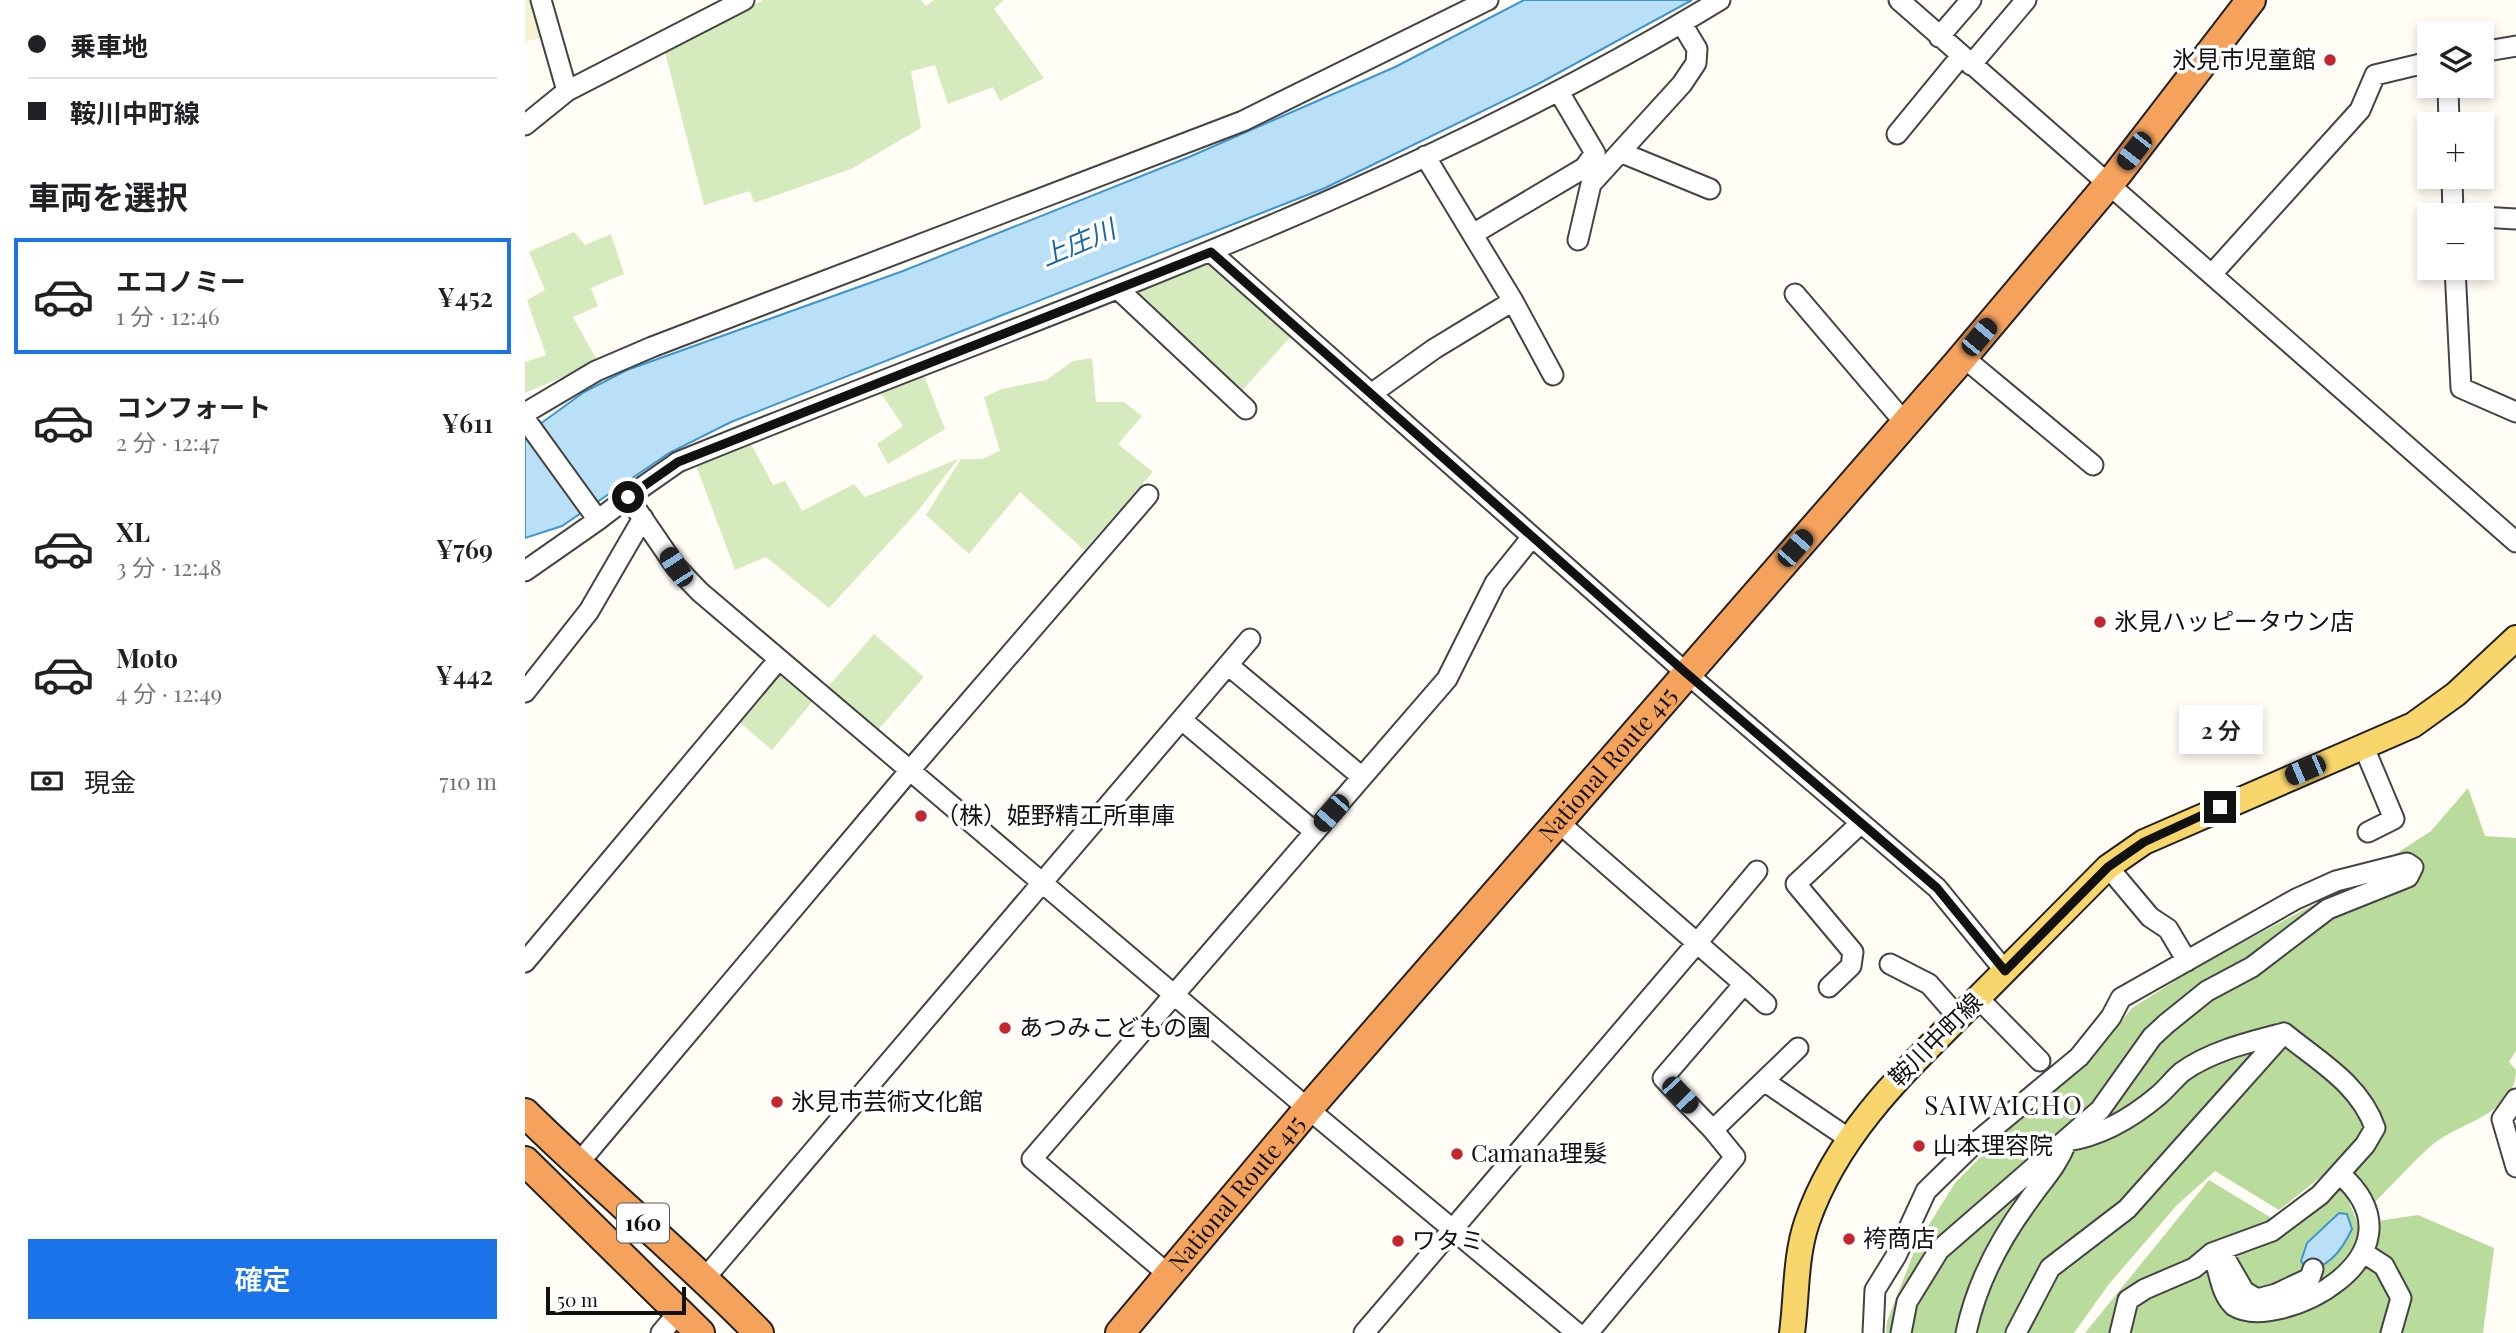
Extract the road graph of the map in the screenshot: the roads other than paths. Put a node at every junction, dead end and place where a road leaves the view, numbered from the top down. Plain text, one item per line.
1 (541, 0) edge
2 (744, 0) edge
3 (1488, 0) edge
4 (1720, 0) edge
5 (1899, 0) edge
6 (1971, 0) edge
7 (2026, 0) edge
8 (2251, 0) edge
9 (1682, 24) junction
10 (1940, 37) junction
11 (2516, 46) edge
12 (2494, 50) edge
13 (1966, 61) junction
14 (2417, 65) edge
15 (567, 91) junction
16 (1559, 92) junction
17 (525, 125) edge
18 (1897, 135) dead end
19 (1620, 152) junction
20 (1425, 156) junction
21 (2109, 181) junction
22 (1710, 189) dead end
23 (2494, 217) edge
24 (2516, 219) edge
25 (1473, 234) junction
26 (1577, 240) dead end
27 (1211, 252) junction
28 (2212, 274) junction
29 (2456, 280) edge
30 (1118, 289) junction
31 (1795, 294) dead end
32 (1513, 301) junction
33 (1963, 357) junction
34 (1553, 375) dead end
35 (1371, 394) junction
36 (1246, 408) dead end
37 (2516, 412) edge
38 (525, 413) edge
39 (525, 419) edge
40 (1905, 423) junction
41 (2093, 465) dead end
42 (1148, 495) dead end
43 (628, 497) junction
44 (596, 517) junction
45 (643, 518) junction
46 (1532, 537) junction
47 (2516, 542) edge
48 (525, 571) edge
49 (1250, 639) dead end
50 (2512, 649) edge
51 (779, 659) junction
52 (1228, 665) junction
53 (1685, 672) junction
54 (525, 692) edge
55 (1182, 720) junction
56 (2363, 745) junction
57 (911, 769) junction
58 (1362, 777) junction
59 (1557, 821) junction
60 (1861, 823) junction
61 (1315, 832) junction
62 (2368, 832) dead end
63 (2108, 867) junction
64 (1757, 871) dead end
65 (1044, 883) junction
66 (1697, 943) junction
67 (2187, 961) junction
68 (525, 962) edge
69 (1890, 964) dead end
70 (2005, 971) junction
71 (1744, 984) junction
72 (1829, 987) dead end
73 (1175, 995) junction
74 (1978, 998) junction
75 (1766, 1004) dead end
76 (1958, 1017) junction
77 (2284, 1033) junction
78 (1798, 1048) dead end
79 (2040, 1061) dead end
80 (1764, 1081) junction
81 (2516, 1099) edge
82 (1308, 1108) junction
83 (525, 1114) edge
84 (1713, 1130) junction
85 (1848, 1138) junction
86 (2067, 1141) junction
87 (525, 1161) edge
88 (577, 1164) junction
89 (2516, 1167) edge
90 (2340, 1174) junction
91 (1454, 1229) junction
92 (2215, 1251) junction
93 (2364, 1253) junction
94 (2313, 1269) dead end
95 (1169, 1275) junction
96 (705, 1278) junction
97 (670, 1322) edge
98 (700, 1333) edge
99 (759, 1333) edge
100 (1121, 1333) edge
101 (1364, 1333) edge
102 (1577, 1333) edge
103 (1588, 1333) edge
104 (1792, 1333) edge
105 (1873, 1333) edge
106 (1901, 1333) edge
107 (1966, 1333) edge
108 (2016, 1333) edge
109 (2120, 1333) edge
110 (2391, 1333) edge

1 - 15 street
2 - 15 street
3 - 38 street
4 - 9 street
5 - 10 street
6 - 10 street
7 - 13 street
8 - 21 highway, National Route 415
9 - 16 street
9 - 19 street
10 - 13 street
11 - 12 street
13 - 18 street
13 - 21 street
14 - 28 street
15 - 17 street
16 - 20 street
16 - 25 street
19 - 22 street
19 - 26 street
20 - 25 street
20 - 27 street
21 - 28 street
21 - 33 highway, National Route 415
23 - 24 street
25 - 32 street
27 - 30 street
27 - 35 street
28 - 47 street
29 - 37 street
30 - 36 street
30 - 43 street
31 - 40 street
32 - 34 street
32 - 35 street
33 - 40 highway, National Route 415
33 - 41 street
35 - 46 street
39 - 44 street
40 - 53 highway, National Route 415
42 - 57 street
43 - 44 street
43 - 45 street
44 - 48 street
45 - 51 street
45 - 54 street
46 - 53 street
46 - 58 street
49 - 52 street
50 - 56 main road, 鞍川中町線
51 - 57 street
51 - 68 street
52 - 55 street
52 - 58 street
53 - 59 highway, National Route 415
53 - 60 street
55 - 61 street
55 - 65 street
56 - 62 street
56 - 63 main road, 鞍川中町線
57 - 65 street
57 - 88 street
58 - 61 street
59 - 66 street
59 - 82 highway, National Route 415
60 - 70 street
60 - 72 street
61 - 73 street
63 - 67 street
63 - 70 main road, 鞍川中町線
64 - 66 street
65 - 73 street
65 - 96 street
66 - 71 street
66 - 91 street
67 - 86 street
67 - 105 street
69 - 76 street
70 - 74 main road, 鞍川中町線
71 - 75 street
71 - 84 street
73 - 82 street
73 - 95 street
74 - 76 main road, 鞍川中町線
74 - 79 street
76 - 85 main road, 鞍川中町線
77 - 86 street
77 - 90 street
77 - 108 street
78 - 80 street
80 - 84 street
80 - 85 street
81 - 89 street
82 - 91 street
82 - 95 highway, National Route 415
83 - 88 highway, 160
84 - 103 street
85 - 104 main road, 鞍川中町線
86 - 106 street
86 - 107 street
87 - 97 highway, 160
88 - 96 highway, 160
90 - 92 street
90 - 93 street
91 - 101 street
91 - 102 street
92 - 93 street
92 - 94 street
92 - 109 street
93 - 110 street
95 - 100 highway, National Route 415
96 - 99 highway, 160
97 - 98 highway, 160

